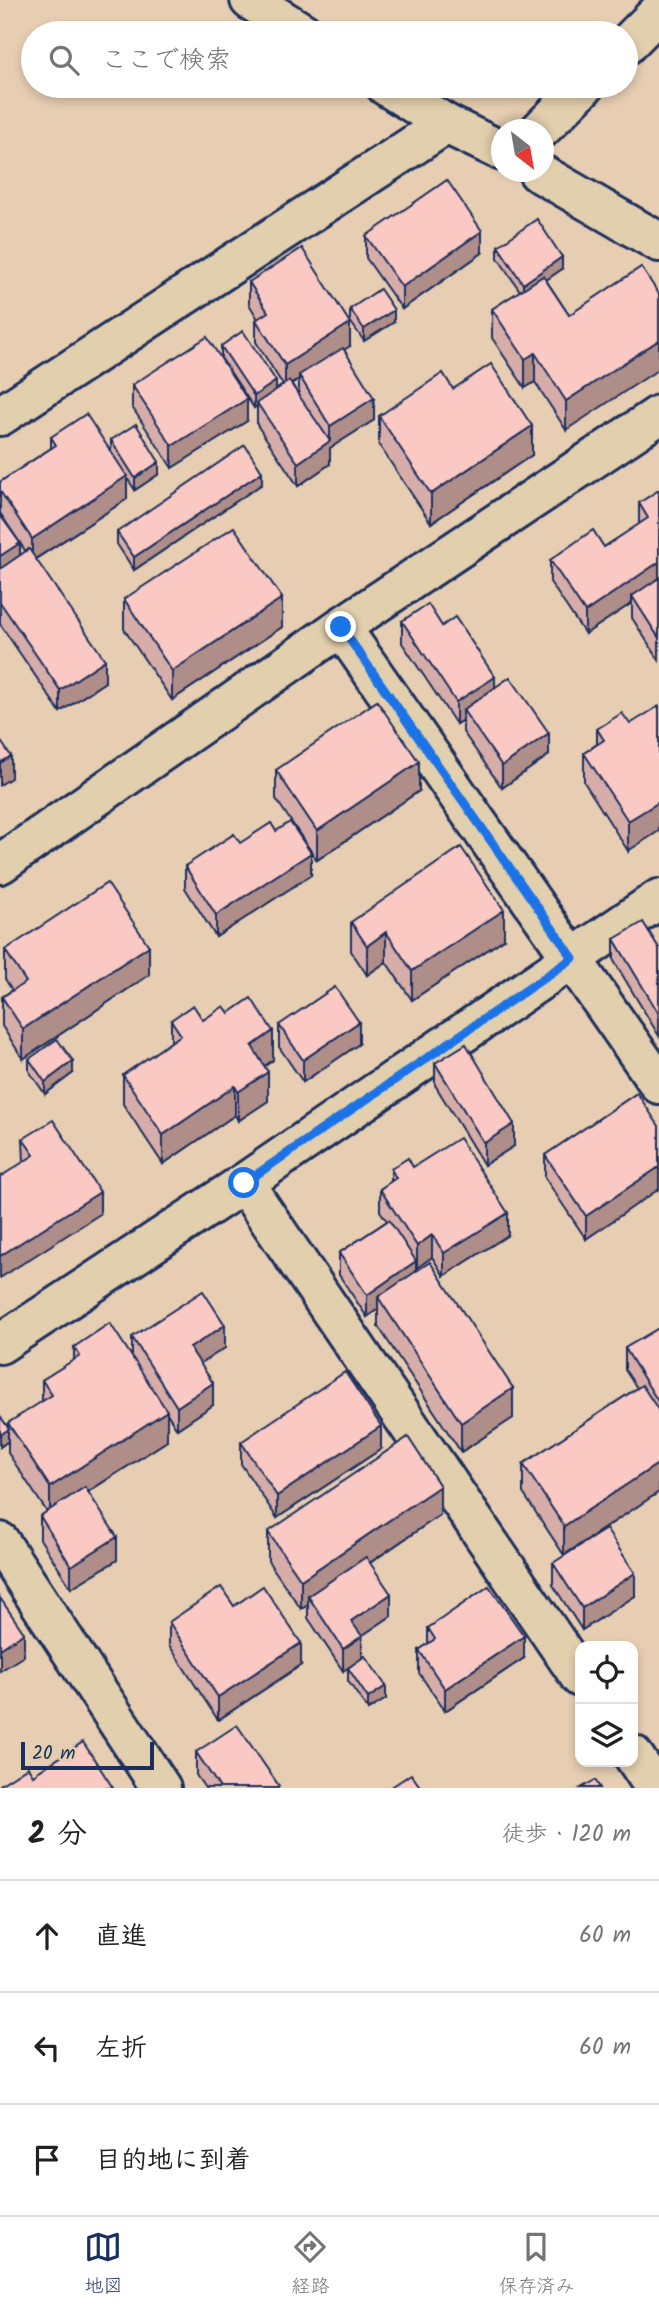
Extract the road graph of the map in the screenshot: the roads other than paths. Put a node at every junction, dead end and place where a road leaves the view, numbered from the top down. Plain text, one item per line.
1 (250, 0) edge
2 (659, 12) edge
3 (284, 21) edge
4 (638, 33) edge
5 (405, 98) edge
6 (572, 98) edge
7 (551, 119) edge
8 (446, 124) junction
9 (491, 146) edge
10 (554, 181) edge
11 (659, 242) edge
12 (659, 415) edge
13 (0, 416) edge
14 (341, 627) junction
15 (0, 864) edge
16 (659, 899) edge
17 (573, 958) junction
18 (659, 1084) edge
19 (244, 1183) junction
20 (0, 1344) edge
21 (0, 1542) edge
22 (575, 1670) edge
23 (638, 1762) edge
24 (161, 1788) edge
25 (655, 1788) edge

1 - 3 street
2 - 4 street
5 - 8 street
6 - 7 street
8 - 9 street
8 - 13 street
10 - 11 street
12 - 14 street
14 - 15 street
14 - 17 street
16 - 17 street
17 - 18 street
17 - 19 street
19 - 20 street
19 - 22 street
21 - 24 street
23 - 25 street

